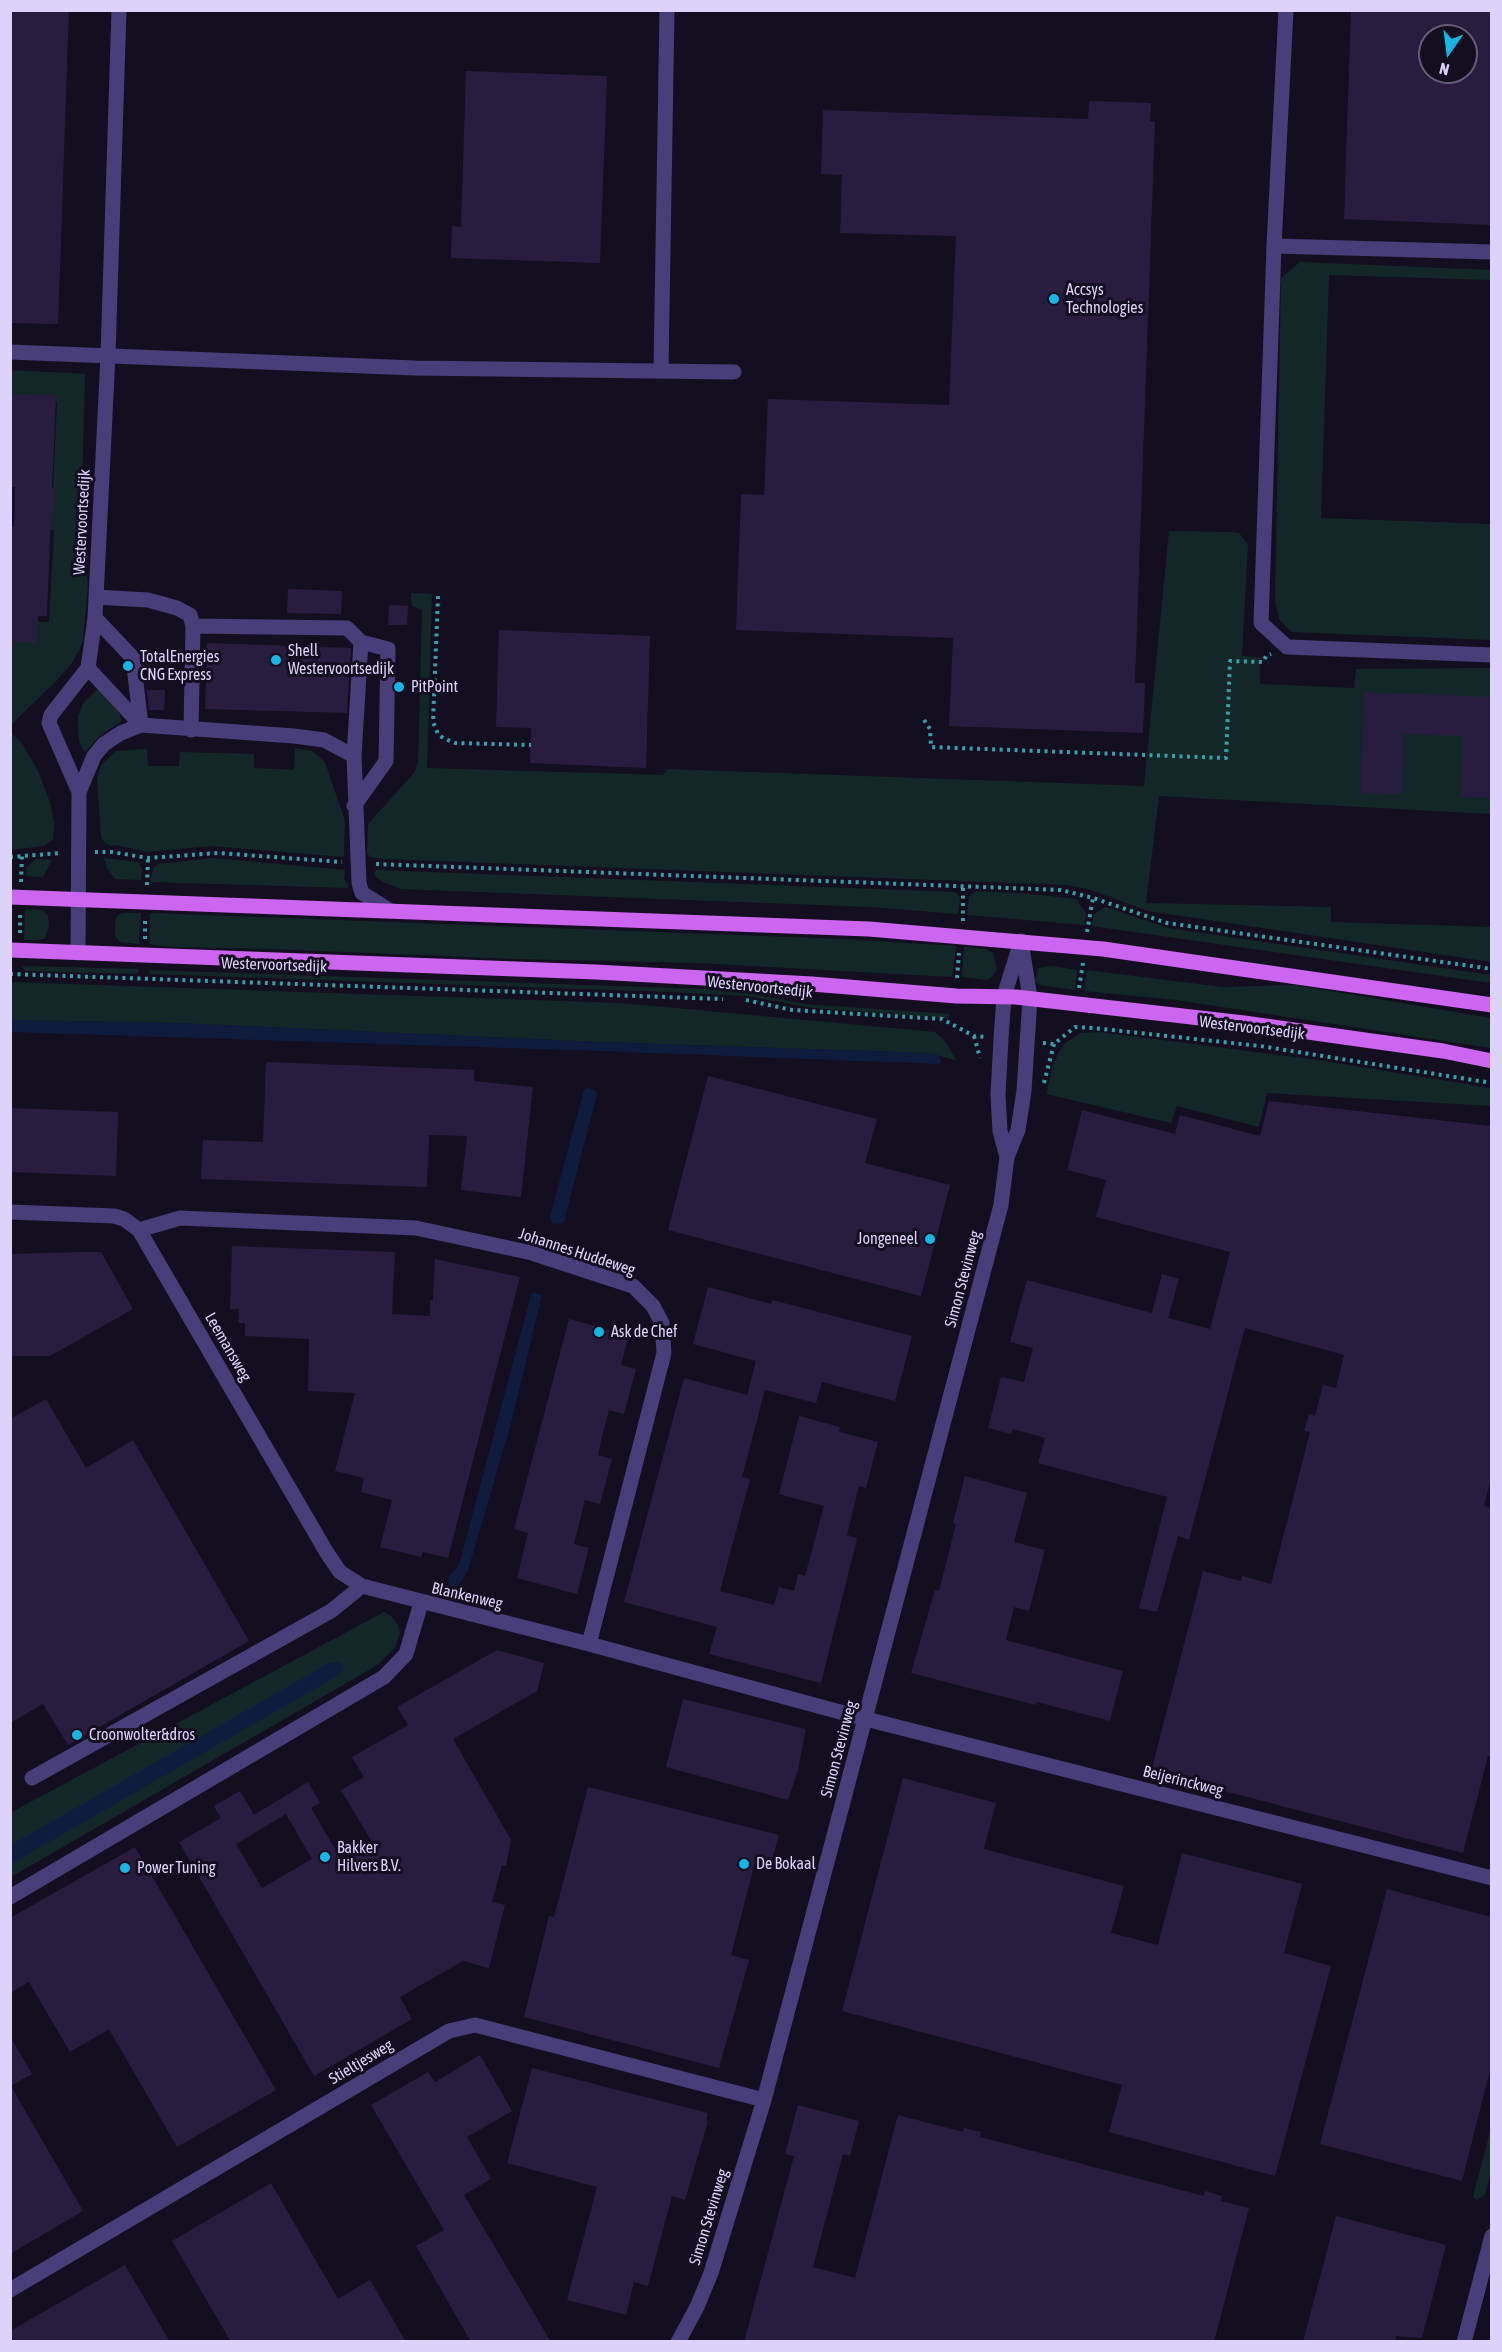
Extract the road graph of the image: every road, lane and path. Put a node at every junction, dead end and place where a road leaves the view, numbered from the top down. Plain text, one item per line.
1 (119, 10) edge
2 (667, 10) edge
3 (1286, 10) edge
4 (1274, 246) junction
5 (1491, 252) edge
6 (10, 352) edge
7 (108, 355) junction
8 (660, 370) junction
9 (734, 372) dead end
10 (438, 596) dead end
11 (96, 597) junction
12 (95, 618) junction
13 (193, 626) junction
14 (361, 642) junction
15 (1287, 647) junction
16 (1491, 655) edge
17 (88, 668) junction
18 (924, 720) dead end
19 (141, 725) junction
20 (191, 730) junction
21 (531, 744) dead end
22 (354, 756) junction
23 (79, 792) junction
24 (354, 806) junction
25 (80, 852) junction
26 (10, 858) edge
27 (358, 863) junction
28 (10, 897) edge
29 (78, 900) junction
30 (389, 910) junction
31 (1021, 941) junction
32 (10, 950) edge
33 (78, 953) junction
34 (1491, 969) edge
35 (10, 974) edge
36 (1004, 996) junction
37 (1030, 998) junction
38 (724, 999) dead end
39 (736, 1000) dead end
40 (1491, 1005) edge
41 (1001, 1039) junction
42 (1027, 1042) junction
43 (1491, 1061) edge
44 (1491, 1083) edge
45 (1007, 1157) junction
46 (10, 1212) edge
47 (139, 1230) junction
48 (362, 1587) junction
49 (421, 1603) junction
50 (590, 1644) junction
51 (866, 1719) junction
52 (32, 1778) dead end
53 (1491, 1878) edge
54 (10, 1897) edge
55 (764, 2100) junction
56 (1491, 2236) edge
57 (10, 2290) edge
58 (678, 2342) edge
59 (1464, 2342) edge

1 - 7 street, Westervoortsedijk
2 - 8 street
3 - 4 street
4 - 5 street
4 - 15 street
6 - 7 street
7 - 8 street
7 - 11 street, Westervoortsedijk
8 - 9 street
10 - 21 path
11 - 12 street, Westervoortsedijk
11 - 13 street
12 - 17 street, Westervoortsedijk
12 - 19 street
13 - 14 street
13 - 20 street
14 - 22 street
14 - 24 street
15 - 16 street
15 - 18 path
17 - 19 street
17 - 23 street
19 - 20 street
19 - 23 street
20 - 22 street
22 - 24 street
23 - 25 street
24 - 27 street
25 - 26 path
25 - 27 path
25 - 29 street
27 - 30 street
27 - 34 path
28 - 29 main road
29 - 30 main road
29 - 33 street
30 - 31 main road
31 - 36 street, Simon Stevinweg
31 - 37 street, Simon Stevinweg
31 - 40 main road
32 - 33 main road, Westervoortsedijk
33 - 36 main road, Westervoortsedijk
35 - 38 path, Westervoortsedijk
36 - 37 main road, Westervoortsedijk
36 - 41 street, Simon Stevinweg
37 - 42 street, Simon Stevinweg
37 - 43 main road, Westervoortsedijk
39 - 41 path, Westervoortsedijk
41 - 45 street, Simon Stevinweg
42 - 44 path, Westervoortsedijk
42 - 45 street, Simon Stevinweg
45 - 51 street, Simon Stevinweg
46 - 47 street
47 - 48 street, Leemansweg
47 - 50 street, Johannes Huddeweg
48 - 49 street, Leemansweg
48 - 52 street
49 - 50 street, Blankenweg
49 - 54 street, Blankenweg
50 - 51 street, Blankenweg
51 - 53 street, Beijerinckweg
51 - 55 street, Simon Stevinweg
55 - 57 street, Stieltjesweg
55 - 58 street, Simon Stevinweg
56 - 59 street

